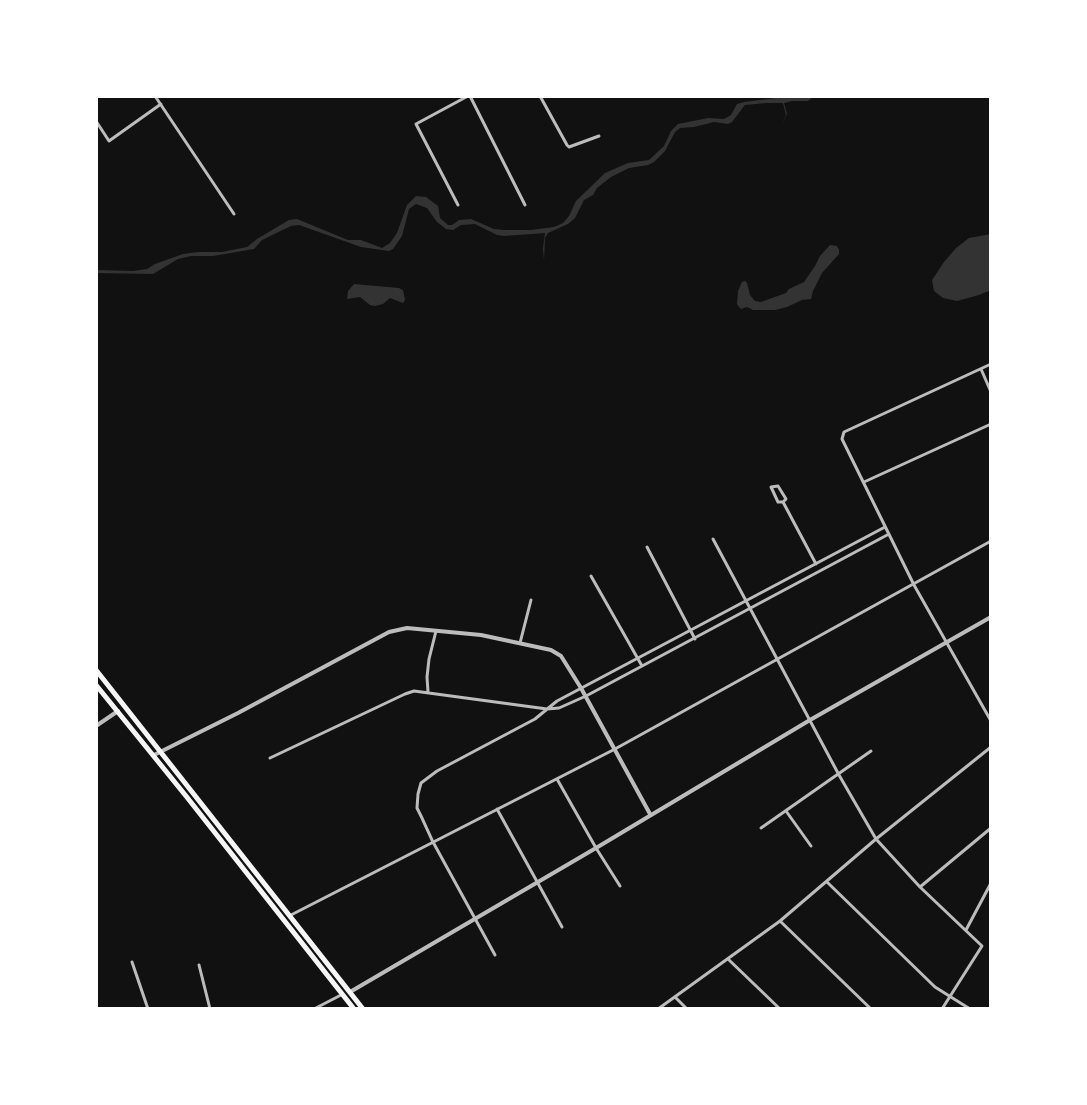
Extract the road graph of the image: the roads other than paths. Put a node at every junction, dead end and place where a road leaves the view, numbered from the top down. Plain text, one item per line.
1 (155, 96) edge
2 (469, 96) edge
3 (540, 96) edge
4 (161, 104) junction
5 (96, 121) edge
6 (599, 136) dead end
7 (458, 205) dead end
8 (525, 205) dead end
9 (234, 214) dead end
10 (991, 364) edge
11 (981, 369) junction
12 (991, 392) edge
13 (991, 424) edge
14 (864, 482) junction
15 (783, 502) dead end
16 (885, 527) junction
17 (889, 534) junction
18 (713, 539) dead end
19 (991, 541) edge
20 (647, 547) dead end
21 (816, 564) junction
22 (591, 576) dead end
23 (914, 585) junction
24 (531, 600) dead end
25 (746, 601) junction
26 (750, 609) junction
27 (991, 617) edge
28 (690, 630) junction
29 (436, 631) junction
30 (695, 639) junction
31 (946, 642) junction
32 (520, 643) junction
33 (638, 658) junction
34 (777, 658) junction
35 (642, 666) junction
36 (96, 670) edge
37 (96, 685) edge
38 (581, 688) junction
39 (428, 692) junction
40 (586, 696) junction
41 (547, 709) junction
42 (118, 711) junction
43 (810, 720) junction
44 (991, 721) edge
45 (96, 726) edge
46 (991, 747) edge
47 (615, 749) junction
48 (871, 751) dead end
49 (157, 753) junction
50 (270, 758) dead end
51 (839, 775) junction
52 (557, 777) junction
53 (497, 809) junction
54 (786, 811) junction
55 (650, 814) junction
56 (761, 828) dead end
57 (991, 828) edge
58 (876, 839) junction
59 (433, 842) junction
60 (811, 846) dead end
61 (596, 848) junction
62 (827, 882) junction
63 (537, 883) junction
64 (991, 883) edge
65 (620, 886) dead end
66 (920, 887) junction
67 (989, 890) edge
68 (289, 916) junction
69 (475, 918) junction
70 (780, 921) junction
71 (562, 927) dead end
72 (966, 930) junction
73 (495, 955) dead end
74 (728, 959) junction
75 (132, 962) dead end
76 (199, 965) dead end
77 (350, 992) junction
78 (341, 995) junction
79 (675, 997) junction
80 (949, 997) junction
81 (148, 1009) edge
82 (210, 1009) edge
83 (314, 1009) edge
84 (354, 1009) edge
85 (363, 1009) edge
86 (658, 1009) edge
87 (687, 1009) edge
88 (780, 1009) edge
89 (871, 1009) edge
90 (942, 1009) edge
91 (970, 1009) edge

1 - 4 street
2 - 7 street
2 - 8 street
3 - 6 street
4 - 5 street
4 - 9 street
10 - 11 street
11 - 12 street
11 - 14 street
13 - 14 street
14 - 16 street
15 - 21 street
16 - 17 street
16 - 21 street
17 - 23 street
17 - 26 street
18 - 25 street
19 - 23 street
20 - 28 street
21 - 25 street
22 - 33 street
23 - 31 street
23 - 34 street
24 - 32 street
25 - 26 street
25 - 28 street
26 - 30 street
26 - 34 street
27 - 31 street
28 - 30 street
28 - 33 street
29 - 32 street
29 - 39 street
29 - 49 street
30 - 35 street
31 - 43 street
31 - 44 street
32 - 38 street
33 - 35 street
33 - 38 street
34 - 43 street
34 - 47 street
35 - 40 street
36 - 49 highway
37 - 42 highway
38 - 40 street
38 - 41 street
39 - 41 street
39 - 50 street
40 - 41 street
40 - 47 street
41 - 59 street
42 - 45 street
42 - 49 highway
43 - 51 street
43 - 55 street
46 - 58 street
47 - 52 street
47 - 55 street
48 - 51 street
49 - 68 highway
49 - 78 highway
51 - 54 street
51 - 58 street
52 - 53 street
52 - 61 street
53 - 59 street
53 - 63 street
54 - 56 street
54 - 60 street
55 - 61 street
57 - 66 street
58 - 62 street
58 - 66 street
59 - 68 street
59 - 69 street
61 - 63 street
61 - 65 street
62 - 70 street
62 - 80 street
63 - 69 street
63 - 71 street
64 - 67 street
66 - 72 street
67 - 72 street
68 - 77 highway
69 - 73 street
69 - 77 street
70 - 74 street
70 - 89 street
72 - 80 street
74 - 79 street
74 - 88 street
75 - 81 street
76 - 82 street
77 - 85 highway
78 - 83 street
78 - 84 highway
79 - 86 street
79 - 87 street
80 - 90 street
80 - 91 street

